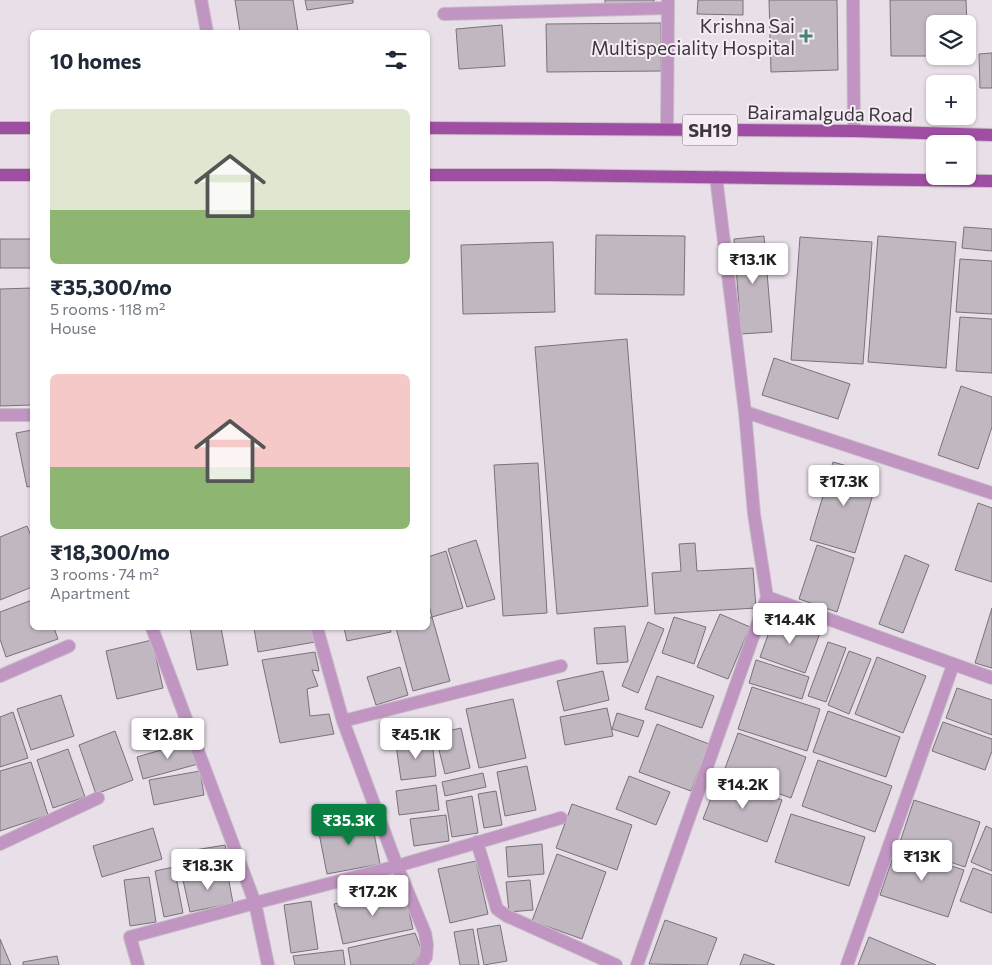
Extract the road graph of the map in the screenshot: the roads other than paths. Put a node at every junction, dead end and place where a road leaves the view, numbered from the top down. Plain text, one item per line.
1 (201, 0) edge
2 (853, 0) edge
3 (668, 4) edge
4 (444, 14) dead end
5 (207, 30) edge
6 (0, 128) edge
7 (30, 128) edge
8 (430, 128) edge
9 (667, 129) junction
10 (854, 132) junction
11 (992, 135) edge
12 (0, 175) edge
13 (30, 175) edge
14 (430, 175) edge
15 (716, 177) junction
16 (992, 181) edge
17 (745, 412) junction
18 (0, 415) edge
19 (30, 415) edge
20 (992, 493) edge
21 (767, 597) junction
22 (153, 630) edge
23 (318, 630) edge
24 (69, 646) dead end
25 (953, 664) junction
26 (561, 666) dead end
27 (0, 676) edge
28 (992, 678) edge
29 (343, 721) junction
30 (98, 798) dead end
31 (561, 818) dead end
32 (477, 842) junction
33 (0, 844) edge
34 (397, 866) junction
35 (255, 903) junction
36 (138, 965) edge
37 (268, 965) edge
38 (421, 965) edge
39 (616, 965) edge
40 (637, 965) edge
41 (847, 965) edge

1 - 5 street
2 - 10 street
3 - 4 street
3 - 9 street
6 - 7 main road
8 - 9 main road, Bairamalguda Road / SH19
9 - 10 main road, Bairamalguda Road / SH19
10 - 11 main road, Bairamalguda Road / SH19
12 - 13 main road
14 - 15 main road
15 - 16 main road
15 - 17 street
17 - 20 street
17 - 21 street
18 - 19 street
21 - 25 street
21 - 40 street
22 - 35 street
23 - 29 street
24 - 27 street
25 - 28 street
25 - 41 street
26 - 29 street
29 - 34 street
30 - 33 street
31 - 32 street
32 - 34 street
32 - 39 street
34 - 35 street
34 - 38 street
35 - 36 street
35 - 37 street

